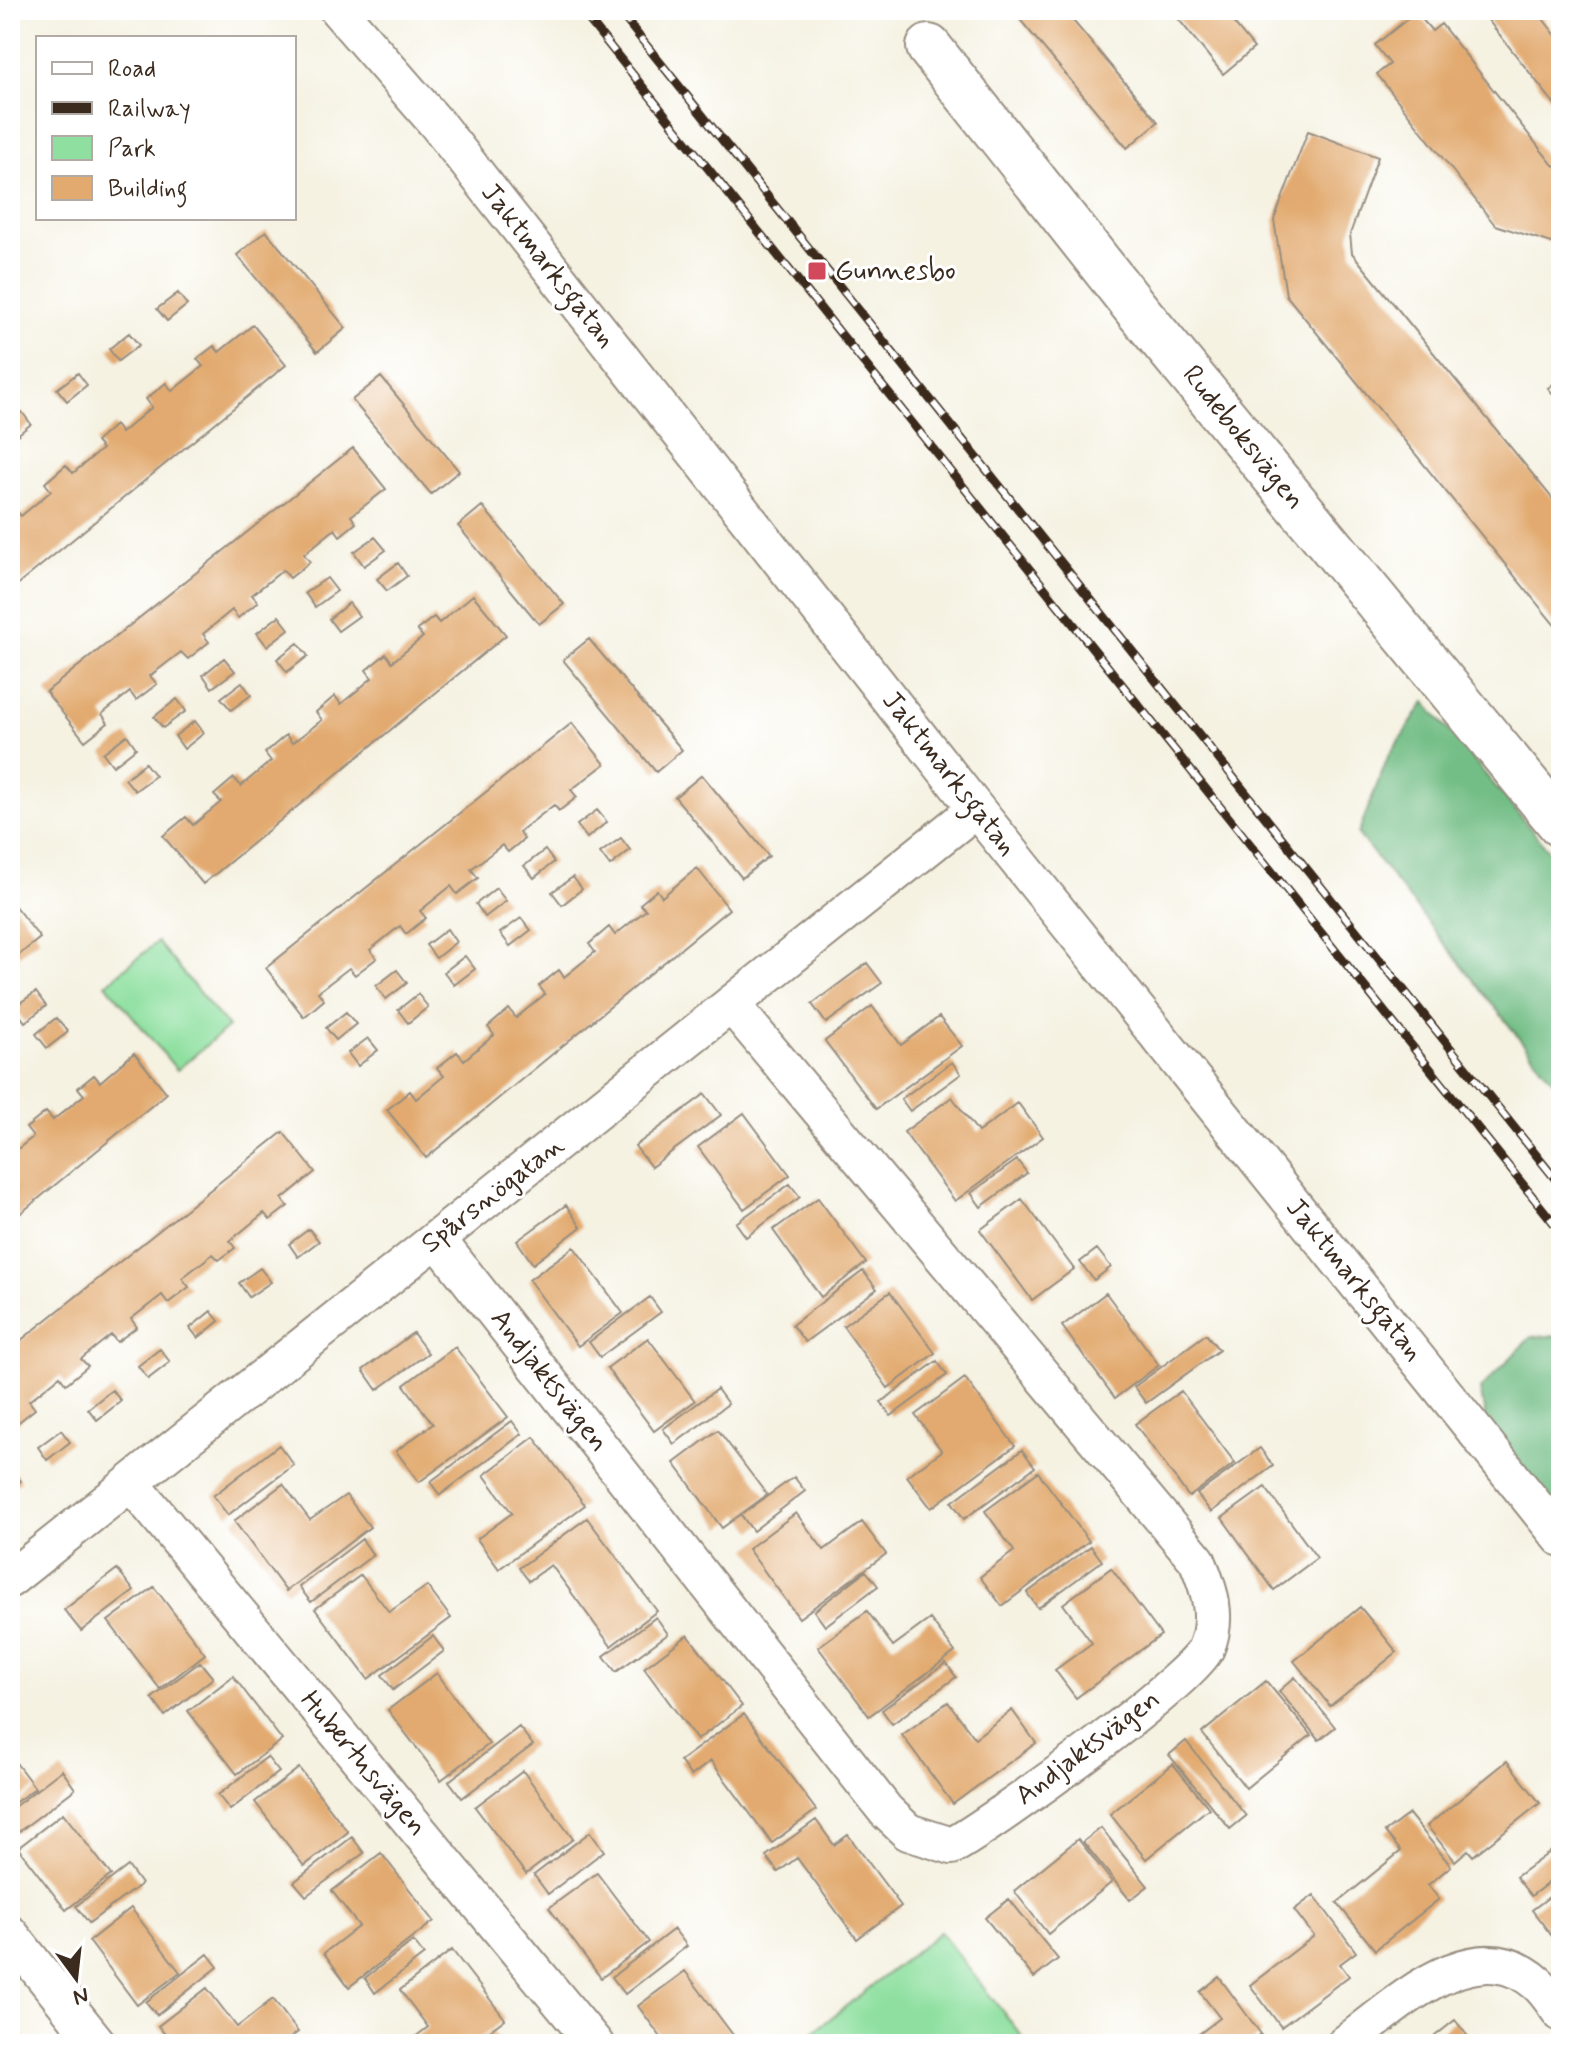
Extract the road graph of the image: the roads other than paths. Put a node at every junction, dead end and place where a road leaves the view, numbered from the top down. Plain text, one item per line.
1 (338, 10) edge
2 (929, 47) dead end
3 (976, 809) junction
4 (1561, 825) edge
5 (731, 1004) junction
6 (437, 1239) junction
7 (131, 1483) junction
8 (1561, 1538) edge
9 (10, 1579) edge
10 (10, 1934) edge
11 (1561, 2013) edge
12 (98, 2044) edge
13 (595, 2044) edge
14 (1345, 2044) edge

1 - 3 street, Jaktmarksgatan
2 - 4 street, Rudeboksvägen
3 - 5 street, Spårsnögatan
3 - 8 street, Jaktmarksgatan
5 - 6 street, Spårsnögatan
5 - 6 street, Andjaktsvägen
6 - 7 street, Spårsnögatan
7 - 9 street, Spårsnögatan
7 - 13 street, Hubertusvägen
10 - 12 street
11 - 14 street

